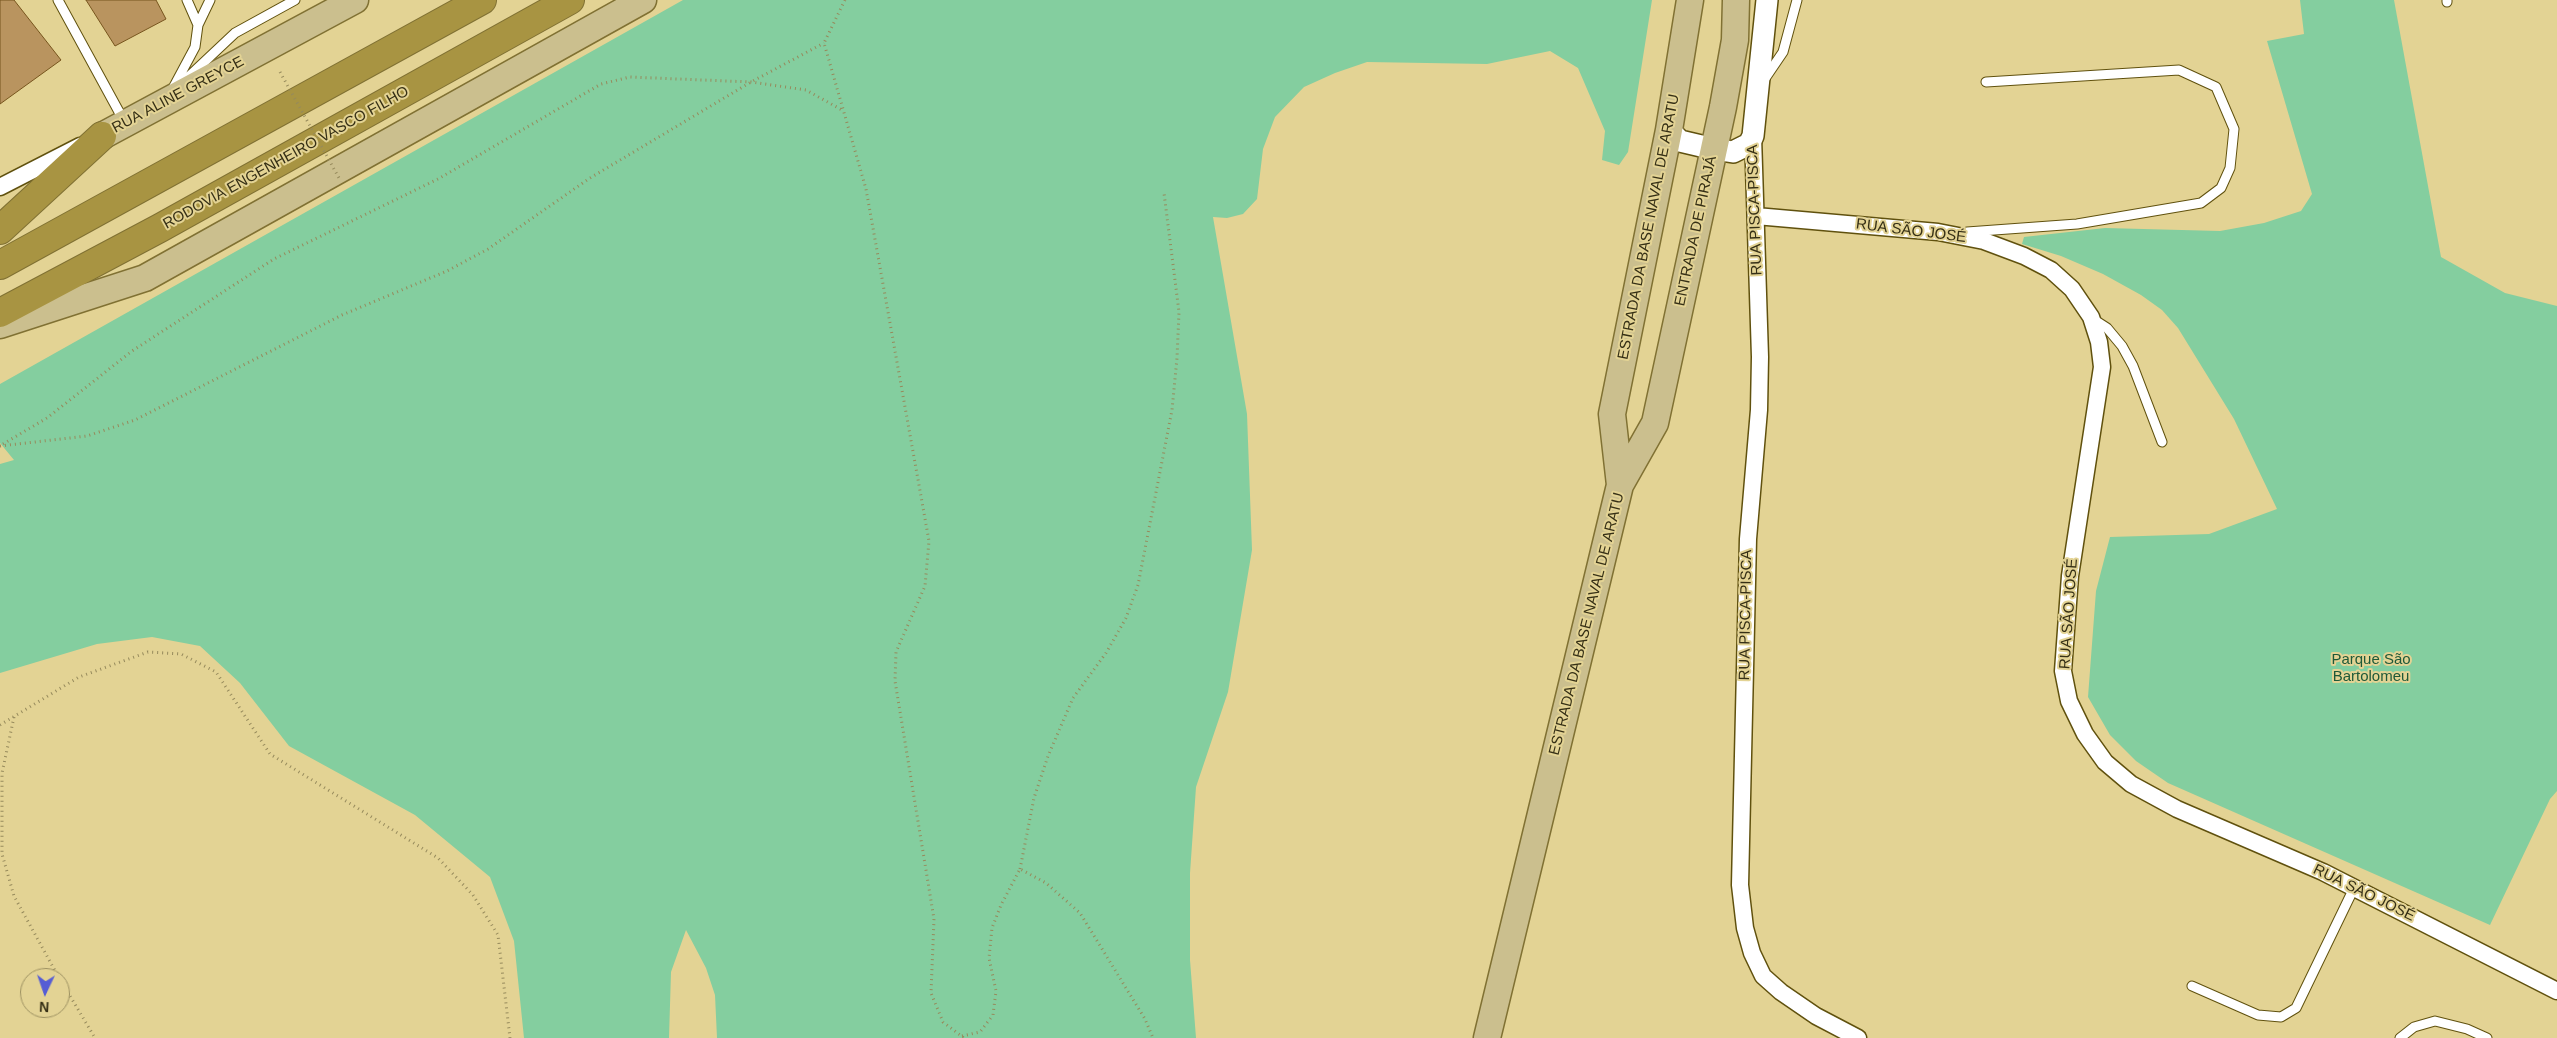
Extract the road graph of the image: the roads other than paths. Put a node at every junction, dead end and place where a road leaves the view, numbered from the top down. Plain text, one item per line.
1 (58, 0) edge
2 (187, 0) edge
3 (210, 0) edge
4 (295, 0) edge
5 (355, 0) edge
6 (482, 0) edge
7 (570, 0) edge
8 (643, 0) edge
9 (1690, 0) edge
10 (1736, 0) edge
11 (1767, 0) edge
12 (1797, 0) edge
13 (198, 25) junction
14 (1986, 82) dead end
15 (1758, 88) junction
16 (169, 95) junction
17 (114, 130) junction
18 (1669, 130) junction
19 (1752, 136) junction
20 (1714, 149) junction
21 (0, 187) edge
22 (1756, 216) junction
23 (0, 230) edge
24 (1938, 232) junction
25 (0, 265) edge
26 (0, 313) edge
27 (2091, 317) junction
28 (0, 325) edge
29 (2162, 442) dead end
30 (1620, 485) junction
31 (2354, 888) junction
32 (2192, 986) dead end
33 (2557, 991) edge
34 (1495, 1006) junction
35 (1487, 1038) edge
36 (1504, 1038) edge
37 (1858, 1038) edge
38 (2400, 1038) edge
39 (2487, 1038) edge

1 - 17 lane
2 - 13 lane
3 - 13 lane
4 - 16 lane
5 - 16 main road, RUA ALINE GREYCE
6 - 25 highway
7 - 26 highway, RODOVIA ENGENHEIRO VASCO FILHO
8 - 28 main road
9 - 18 main road, ESTRADA DA BASE NAVAL DE ARATU
10 - 20 main road
11 - 15 street
12 - 15 lane
13 - 16 lane
14 - 24 lane
15 - 19 street
16 - 17 main road, RUA ALINE GREYCE
17 - 21 street, RUA ALINE GREYCE
17 - 23 highway
18 - 20 street
18 - 30 main road, ESTRADA DA BASE NAVAL DE ARATU
19 - 20 street, ENTRADA DE PIRAJÁ
19 - 22 street, RUA PISCA-PISCA
20 - 30 main road, ENTRADA DE PIRAJÁ
22 - 24 street, RUA SÃO JOSÉ
22 - 37 street, RUA PISCA-PISCA
24 - 27 street, RUA SÃO JOSÉ
27 - 29 lane
27 - 31 street, RUA SÃO JOSÉ
30 - 34 main road, ESTRADA DA BASE NAVAL DE ARATU
31 - 32 lane
31 - 33 street, RUA SÃO JOSÉ
34 - 35 main road, ESTRADA DA BASE NAVAL DE ARATU
34 - 36 main road
38 - 39 lane

